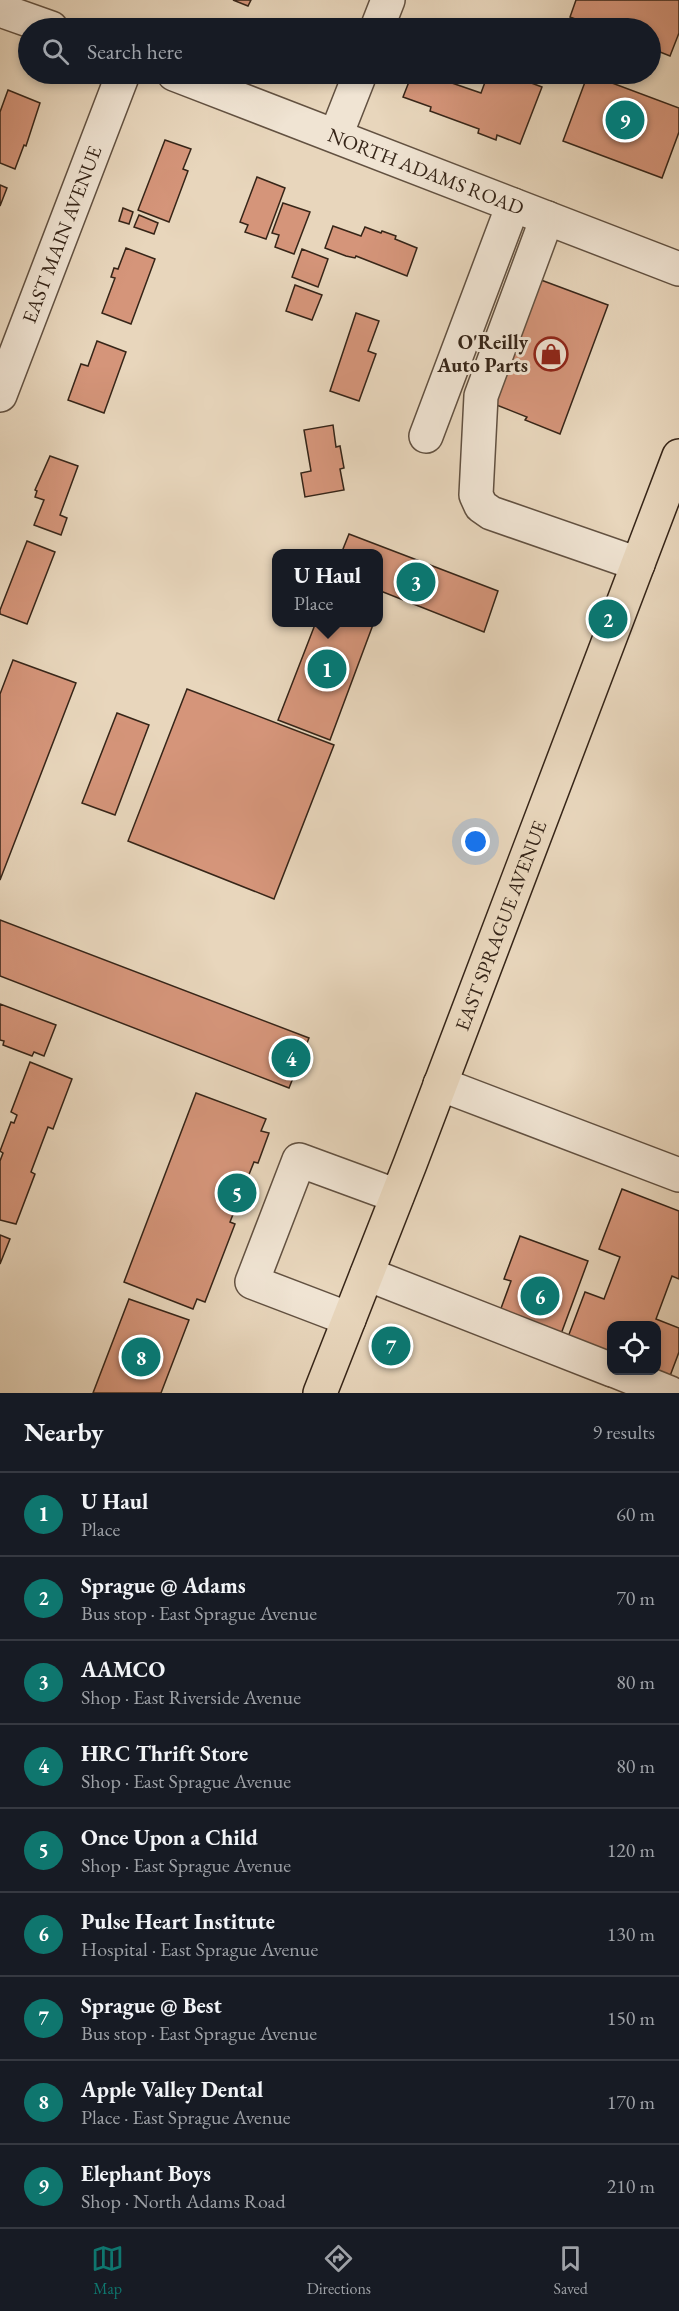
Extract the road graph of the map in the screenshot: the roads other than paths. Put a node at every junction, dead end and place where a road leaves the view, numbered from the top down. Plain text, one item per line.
1 (388, 0) edge
2 (0, 10) edge
3 (23, 18) edge
4 (381, 18) edge
5 (119, 84) edge
6 (201, 84) edge
7 (356, 84) edge
8 (336, 135) junction
9 (513, 206) junction
10 (547, 218) junction
11 (679, 269) edge
12 (0, 395) edge
13 (426, 436) dead end
14 (679, 456) edge
15 (638, 564) junction
16 (440, 1083) junction
17 (679, 1174) edge
18 (397, 1196) junction
19 (367, 1274) junction
20 (349, 1319) junction
21 (607, 1368) edge
22 (625, 1375) edge
23 (320, 1393) edge
24 (670, 1393) edge

1 - 4 street
2 - 3 street
5 - 12 street, EAST MAIN AVENUE
6 - 8 street, NORTH ADAMS ROAD
7 - 8 street
8 - 9 street, NORTH ADAMS ROAD
9 - 10 street, NORTH ADAMS ROAD
9 - 13 street
10 - 11 street, NORTH ADAMS ROAD
10 - 15 street
14 - 15 main road, EAST SPRAGUE AVENUE
15 - 16 main road, EAST SPRAGUE AVENUE
16 - 17 street
16 - 18 main road, EAST SPRAGUE AVENUE
18 - 19 main road, EAST SPRAGUE AVENUE
18 - 20 street
19 - 20 main road, EAST SPRAGUE AVENUE
19 - 21 street
20 - 23 main road, EAST SPRAGUE AVENUE
22 - 24 street

